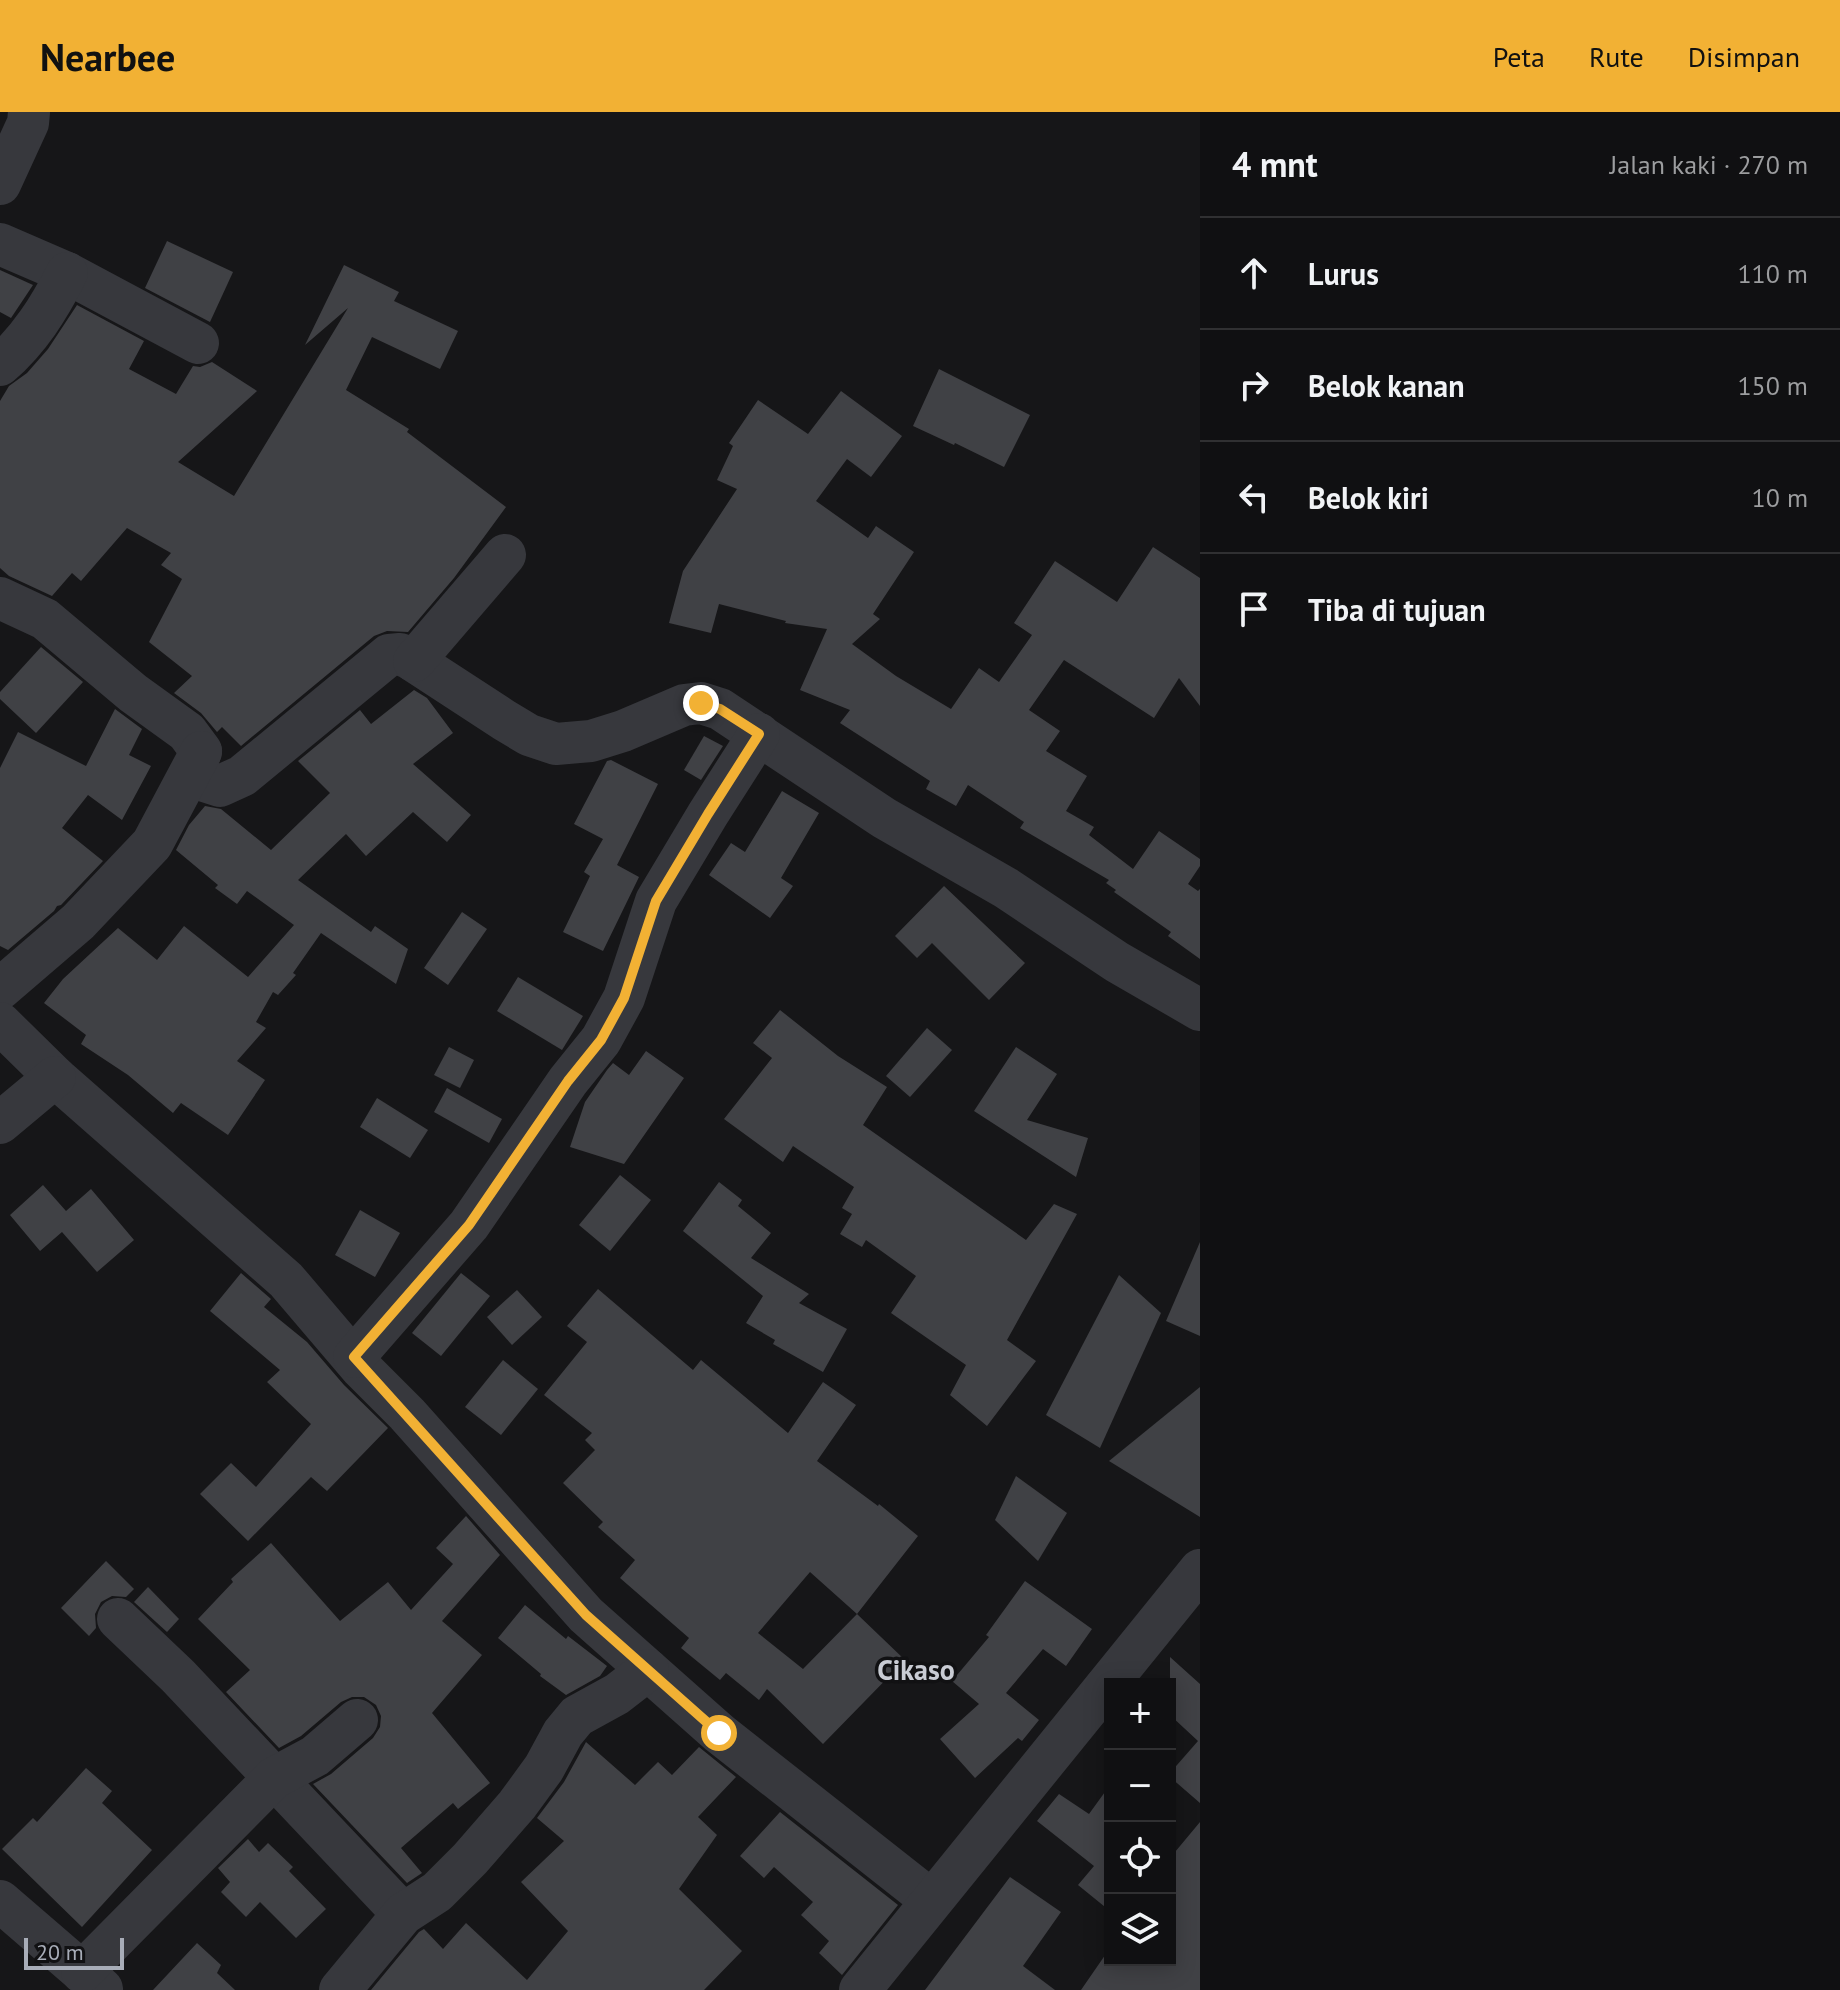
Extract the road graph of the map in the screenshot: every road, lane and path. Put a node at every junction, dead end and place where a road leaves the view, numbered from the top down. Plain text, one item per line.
1 (29, 112) edge
2 (0, 184) edge
3 (0, 244) edge
4 (67, 273) junction
5 (198, 343) dead end
6 (0, 365) edge
7 (505, 555) dead end
8 (0, 598) edge
9 (414, 661) junction
10 (759, 734) junction
11 (201, 751) junction
12 (0, 989) edge
13 (1200, 1010) edge
14 (0, 1023) edge
15 (55, 1077) junction
16 (0, 1123) edge
17 (354, 1357) junction
18 (1200, 1570) edge
19 (118, 1619) dead end
20 (648, 1670) junction
21 (357, 1720) dead end
22 (274, 1778) junction
23 (931, 1900) junction
24 (0, 1901) edge
25 (403, 1914) junction
26 (92, 1981) edge
27 (340, 1990) edge
28 (860, 1990) edge

1 - 2 street
3 - 4 street
4 - 5 street
4 - 6 street
7 - 9 street
8 - 11 street
9 - 10 street
9 - 11 street
10 - 13 street
10 - 17 street
11 - 12 street
14 - 15 street
15 - 16 street
15 - 17 street
17 - 20 street
18 - 23 street
19 - 22 street
20 - 23 street
20 - 25 street
21 - 22 street
22 - 25 street
22 - 26 street
23 - 28 street
24 - 26 street
25 - 27 street

